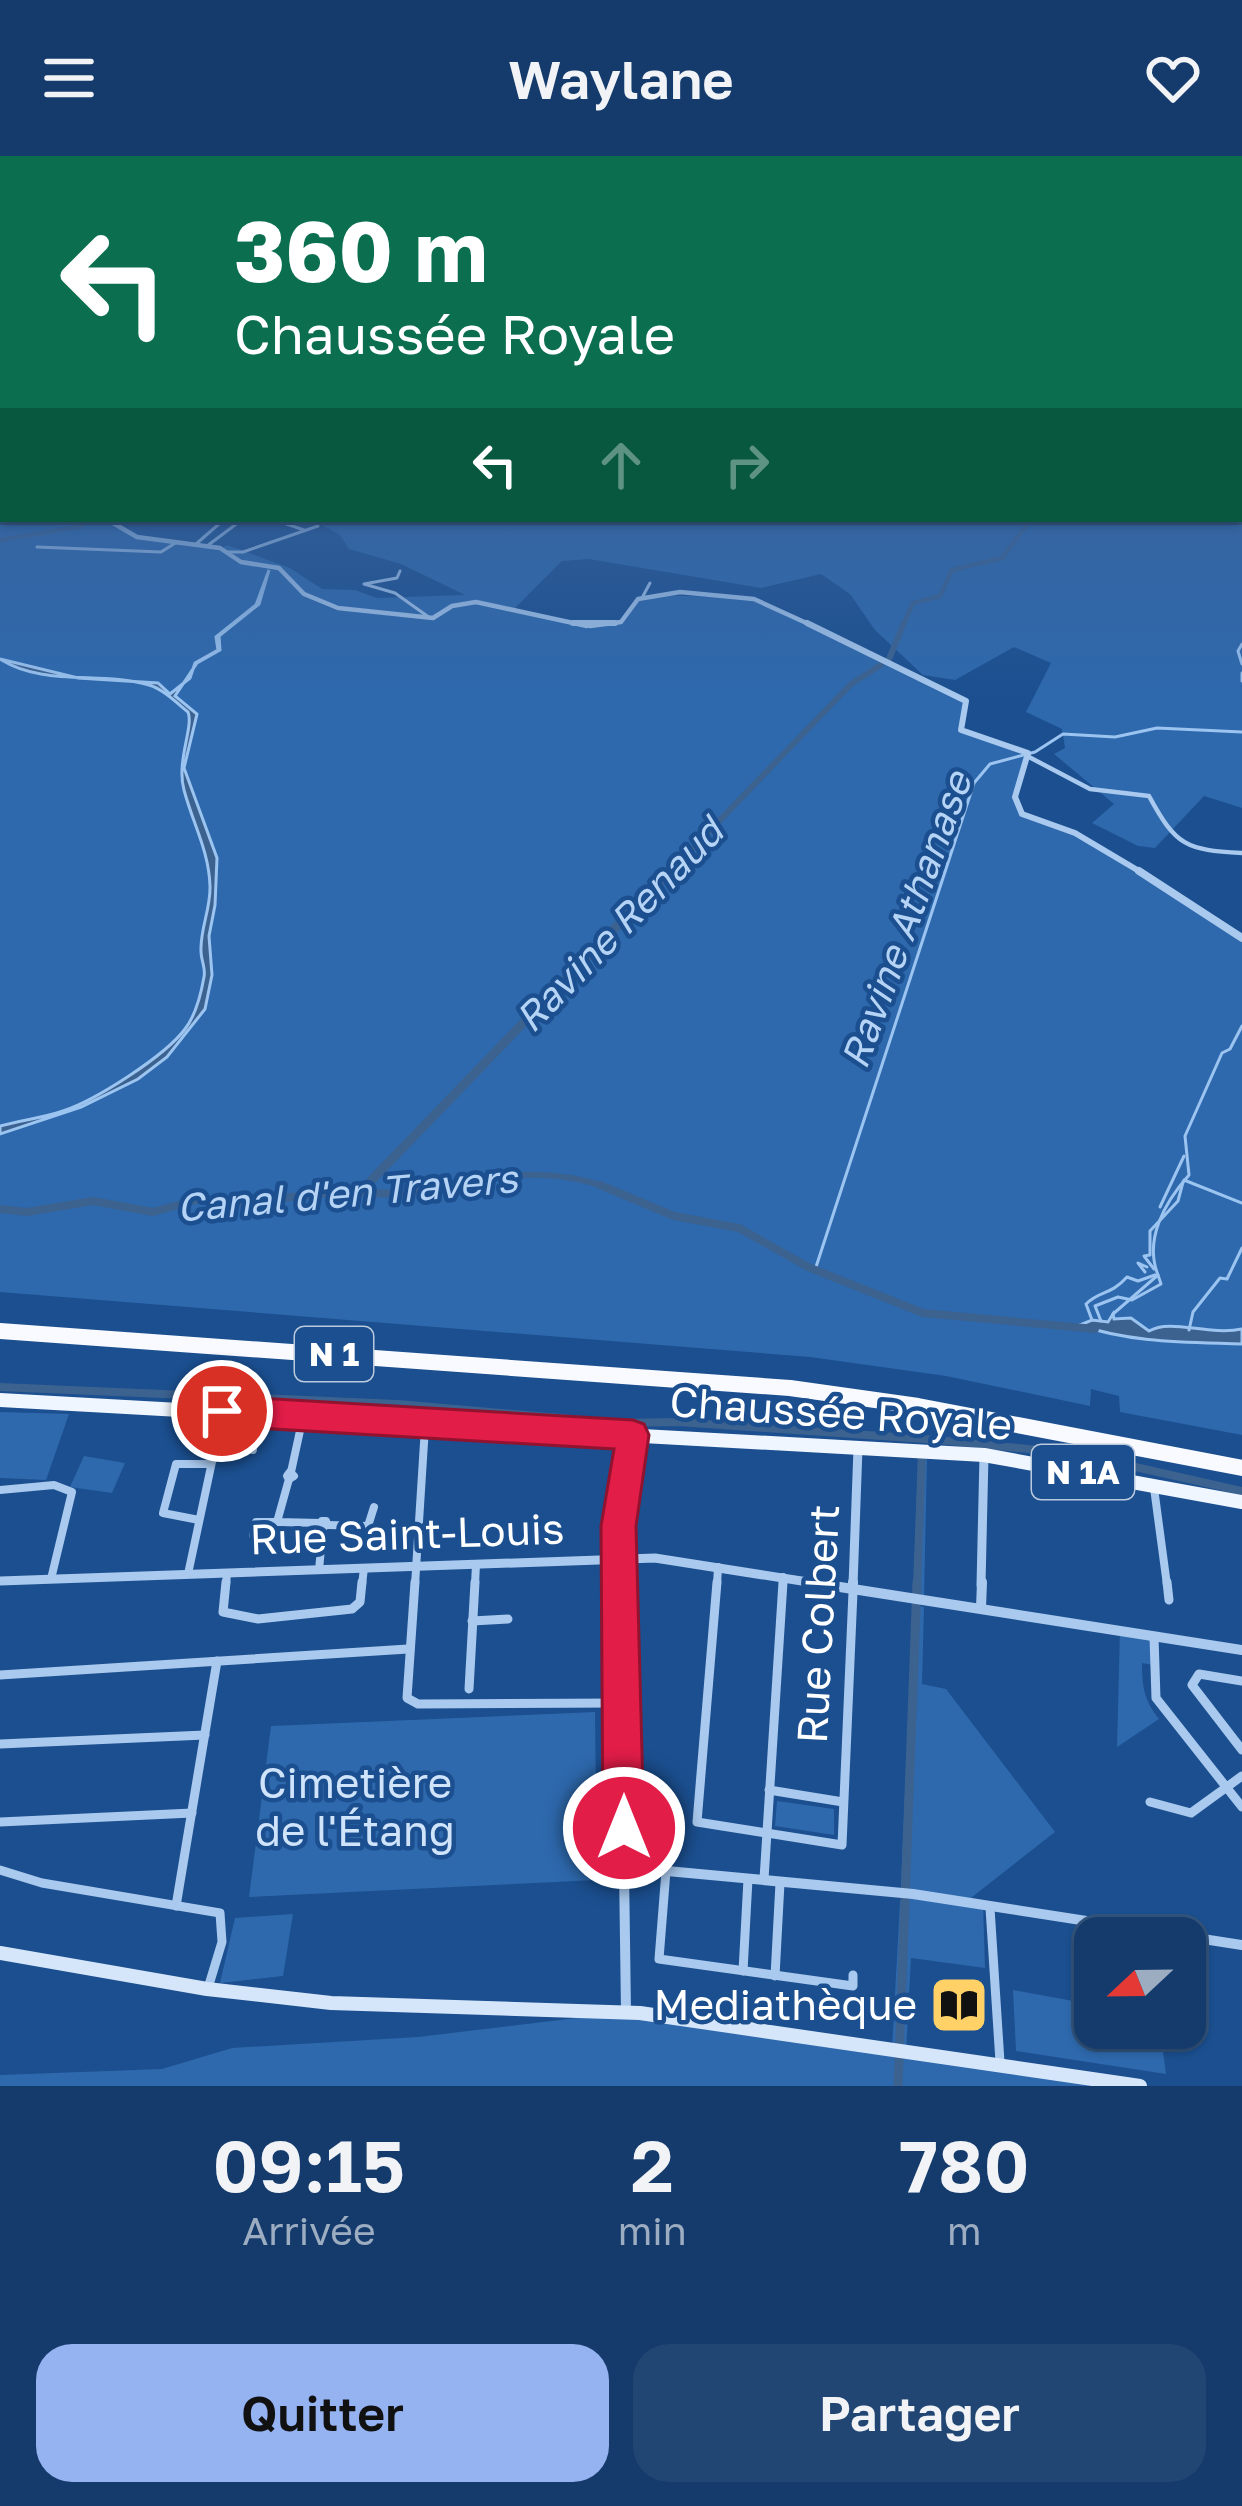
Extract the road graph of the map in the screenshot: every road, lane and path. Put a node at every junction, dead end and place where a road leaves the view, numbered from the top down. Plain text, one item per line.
1 (111, 522) edge
2 (239, 522) dead end
3 (280, 522) edge
4 (219, 524) dead end
5 (318, 526) dead end
6 (307, 532) junction
7 (176, 542) junction
8 (196, 544) junction
9 (208, 546) junction
10 (37, 547) dead end
11 (228, 552) junction
12 (400, 571) dead end
13 (650, 583) dead end
14 (643, 596) junction
15 (430, 618) junction
16 (1029, 757) junction
17 (1242, 854) edge
18 (1242, 938) edge
19 (0, 1331) edge
20 (0, 1400) edge
21 (222, 1411) junction
22 (303, 1416) junction
23 (425, 1423) junction
24 (633, 1435) junction
25 (216, 1442) junction
26 (858, 1448) junction
27 (253, 1450) dead end
28 (984, 1455) junction
29 (1242, 1459) edge
30 (211, 1464) junction
31 (1242, 1468) edge
32 (1154, 1484) junction
33 (0, 1490) edge
34 (1242, 1502) edge
35 (374, 1507) dead end
36 (200, 1520) junction
37 (277, 1522) junction
38 (324, 1525) junction
39 (253, 1535) dead end
40 (621, 1559) junction
41 (476, 1564) junction
42 (414, 1566) junction
43 (718, 1567) junction
44 (364, 1568) junction
45 (319, 1570) junction
46 (227, 1573) junction
47 (188, 1574) junction
48 (783, 1577) junction
49 (51, 1579) junction
50 (0, 1581) edge
51 (853, 1588) junction
52 (1169, 1600) dead end
53 (981, 1608) junction
54 (508, 1618) dead end
55 (472, 1621) junction
56 (1154, 1636) junction
57 (408, 1648) junction
58 (1242, 1650) edge
59 (217, 1661) junction
60 (0, 1675) edge
61 (1242, 1681) edge
62 (469, 1689) dead end
63 (623, 1702) junction
64 (205, 1735) junction
65 (0, 1744) edge
66 (1242, 1750) edge
67 (1242, 1776) edge
68 (1226, 1787) junction
69 (769, 1790) junction
70 (843, 1802) junction
71 (1150, 1802) dead end
72 (1242, 1808) edge
73 (192, 1813) junction
74 (0, 1822) edge
75 (766, 1834) junction
76 (624, 1867) junction
77 (0, 1870) edge
78 (666, 1871) junction
79 (748, 1879) junction
80 (764, 1880) junction
81 (781, 1882) junction
82 (990, 1905) junction
83 (176, 1906) junction
84 (1242, 1945) edge
85 (0, 1954) edge
86 (743, 1971) junction
87 (853, 1975) dead end
88 (775, 1976) junction
89 (207, 1989) junction
90 (626, 2012) junction
91 (1000, 2066) junction
92 (1140, 2086) edge

1 - 7 street
2 - 9 street
3 - 6 street
4 - 8 street
5 - 6 street
6 - 11 street
7 - 8 street
7 - 10 street
8 - 9 street
9 - 11 street
11 - 15 street
12 - 15 street
13 - 14 street
14 - 15 street
14 - 16 street
16 - 17 street
16 - 18 street
19 - 29 highway, N 1
19 - 31 highway, N 1
20 - 21 main road, Chaussée Royale / N 1A
21 - 22 main road, Chaussée Royale / N 1A
21 - 25 street
22 - 23 main road, Chaussée Royale / N 1A
22 - 37 street
23 - 24 main road, Chaussée Royale / N 1A
23 - 42 street
24 - 26 main road, Chaussée Royale / N 1A
24 - 40 street
25 - 27 street
25 - 30 street
26 - 28 main road, Chaussée Royale / N 1A
26 - 51 street, Rue Colbert
28 - 32 main road, Chaussée Royale / N 1A
28 - 53 street
30 - 36 street
30 - 36 street
32 - 34 main road, Chaussée Royale / N 1A
32 - 52 street
33 - 49 street
35 - 38 street
36 - 47 street
37 - 38 street
37 - 39 street
38 - 45 street
40 - 41 street, Rue Saint-Louis
40 - 43 street, Rue Saint-Louis
40 - 63 street
41 - 42 street, Rue Saint-Louis
41 - 55 street
42 - 44 street, Rue Saint-Louis
42 - 57 street
43 - 48 street, Rue Saint-Louis
43 - 75 street
44 - 45 street, Rue Saint-Louis
44 - 46 street
45 - 46 street, Rue Saint-Louis
46 - 47 street, Rue Saint-Louis
47 - 49 street, Rue Saint-Louis
48 - 51 street, Rue Saint-Louis
48 - 69 street
49 - 50 street, Rue Saint-Louis
51 - 53 street, Rue Saint-Louis
51 - 70 street, Rue Colbert
53 - 56 street, Rue Saint-Louis
54 - 55 street
55 - 62 street
56 - 58 street, Rue Saint-Louis
56 - 68 street
57 - 59 street
57 - 63 street
59 - 60 street
59 - 64 street
61 - 66 street
63 - 76 street
64 - 65 street
64 - 73 street
67 - 68 street
68 - 71 street
68 - 72 street
69 - 70 street, Rue Colbert
69 - 75 street
70 - 75 street, Rue Colbert
73 - 74 street
73 - 83 street
75 - 80 street
76 - 78 street
76 - 90 street
77 - 83 street
78 - 79 street
78 - 86 street
79 - 80 street
79 - 86 street
80 - 81 street
81 - 82 street
81 - 88 street
82 - 84 street
82 - 91 street
83 - 89 street
85 - 89 main road
86 - 88 street
87 - 88 street
89 - 90 main road
90 - 91 main road
91 - 92 main road

